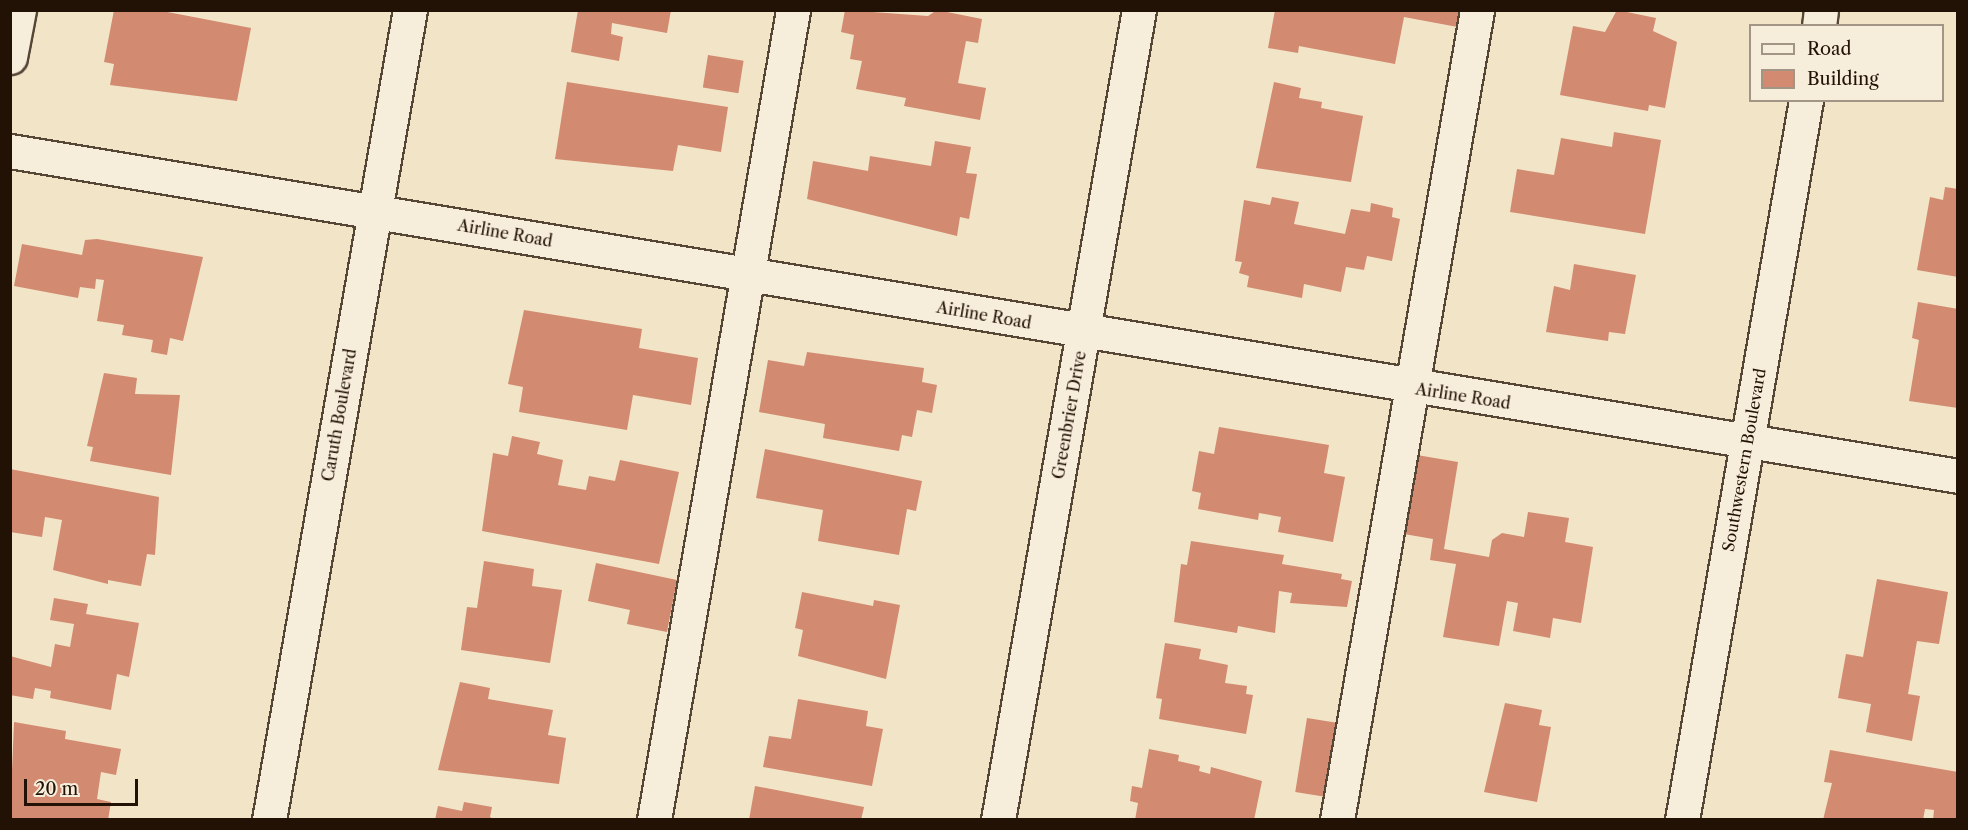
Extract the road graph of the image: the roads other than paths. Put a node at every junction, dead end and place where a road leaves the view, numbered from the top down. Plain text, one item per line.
1 (19, 10) edge
2 (410, 10) edge
3 (793, 10) edge
4 (1139, 10) edge
5 (1477, 10) edge
6 (10, 57) edge
7 (1806, 102) edge
8 (10, 150) edge
9 (375, 211) junction
10 (749, 275) junction
11 (1084, 332) junction
12 (1411, 387) junction
13 (1748, 442) junction
14 (1958, 476) edge
15 (269, 819) edge
16 (654, 819) edge
17 (998, 819) edge
18 (1337, 819) edge
19 (1682, 819) edge

1 - 6 street
2 - 9 street, Caruth Boulevard
3 - 10 street
4 - 11 street, Greenbrier Drive
5 - 12 street
7 - 13 street, Southwestern Boulevard
8 - 9 street, Airline Road
9 - 10 street, Airline Road
9 - 15 street, Caruth Boulevard
10 - 11 street, Airline Road
10 - 16 street
11 - 12 street, Airline Road
11 - 17 street, Greenbrier Drive
12 - 13 street, Airline Road
12 - 18 street
13 - 14 street, Airline Road
13 - 19 street, Southwestern Boulevard

